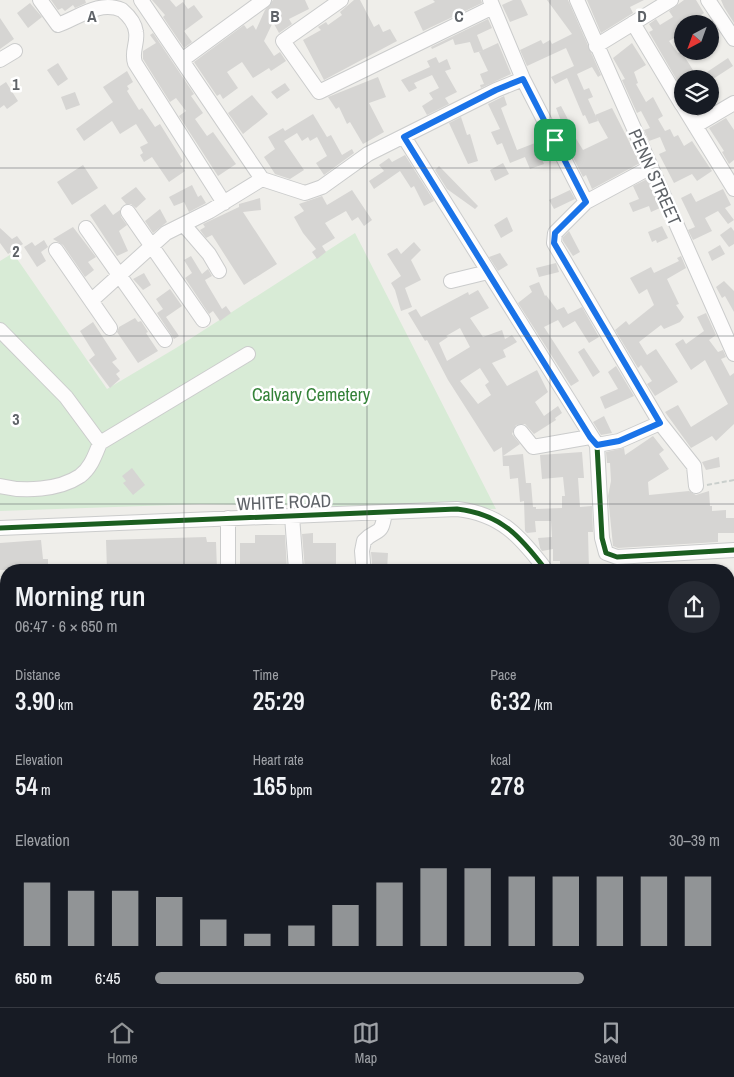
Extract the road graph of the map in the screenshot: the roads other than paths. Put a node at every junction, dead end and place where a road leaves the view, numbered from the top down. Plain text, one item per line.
1 (40, 0) edge
2 (264, 0) edge
3 (341, 0) edge
4 (577, 0) edge
5 (708, 0) edge
6 (664, 2) edge
7 (143, 4) edge
8 (492, 4) edge
9 (131, 19) junction
10 (633, 23) junction
11 (734, 39) edge
12 (596, 46) junction
13 (15, 51) dead end
14 (0, 60) edge
15 (182, 60) junction
16 (523, 79) junction
17 (674, 91) edge
18 (734, 103) edge
19 (688, 115) edge
20 (695, 126) junction
21 (404, 137) junction
22 (651, 167) junction
23 (262, 179) junction
24 (734, 188) edge
25 (586, 202) junction
26 (224, 203) junction
27 (128, 212) dead end
28 (184, 225) junction
29 (86, 228) dead end
30 (152, 245) junction
31 (56, 250) dead end
32 (219, 271) dead end
33 (488, 272) junction
34 (120, 274) junction
35 (451, 281) dead end
36 (92, 300) junction
37 (203, 320) dead end
38 (110, 328) dead end
39 (0, 330) edge
40 (165, 340) dead end
41 (248, 354) dead end
42 (734, 354) edge
43 (660, 423) junction
44 (521, 432) dead end
45 (593, 441) junction
46 (100, 443) junction
47 (0, 486) edge
48 (696, 486) road end
49 (385, 512) junction
50 (292, 516) junction
51 (228, 518) junction
52 (0, 528) edge
53 (734, 550) edge
54 (363, 563) dead end
55 (228, 564) edge
56 (296, 564) edge
57 (542, 564) edge

1 - 9 street
2 - 15 street
3 - 8 street
4 - 12 street, PENN STREET
5 - 11 street
6 - 10 street
7 - 9 street
7 - 15 street
8 - 16 street
9 - 26 street
10 - 12 street
10 - 17 street
12 - 22 street, PENN STREET
13 - 14 street
15 - 23 street
16 - 21 street
16 - 25 street
18 - 20 street
19 - 20 street
20 - 24 street
21 - 23 street
21 - 33 street
22 - 25 street
22 - 42 street, PENN STREET
23 - 26 street
25 - 43 street
26 - 28 street
27 - 30 street
28 - 30 street
28 - 32 street
29 - 34 street
30 - 34 street
30 - 37 street
31 - 36 street
33 - 35 street
33 - 45 street
34 - 36 street
34 - 40 street
36 - 38 street
39 - 46 street
41 - 46 street
43 - 45 street
43 - 48 street
44 - 45 street
45 - 53 street
46 - 47 street
49 - 50 street, WHITE ROAD
49 - 54 street
49 - 57 street, WHITE ROAD
50 - 51 street, WHITE ROAD
50 - 56 street
51 - 52 street, WHITE ROAD
51 - 55 street

